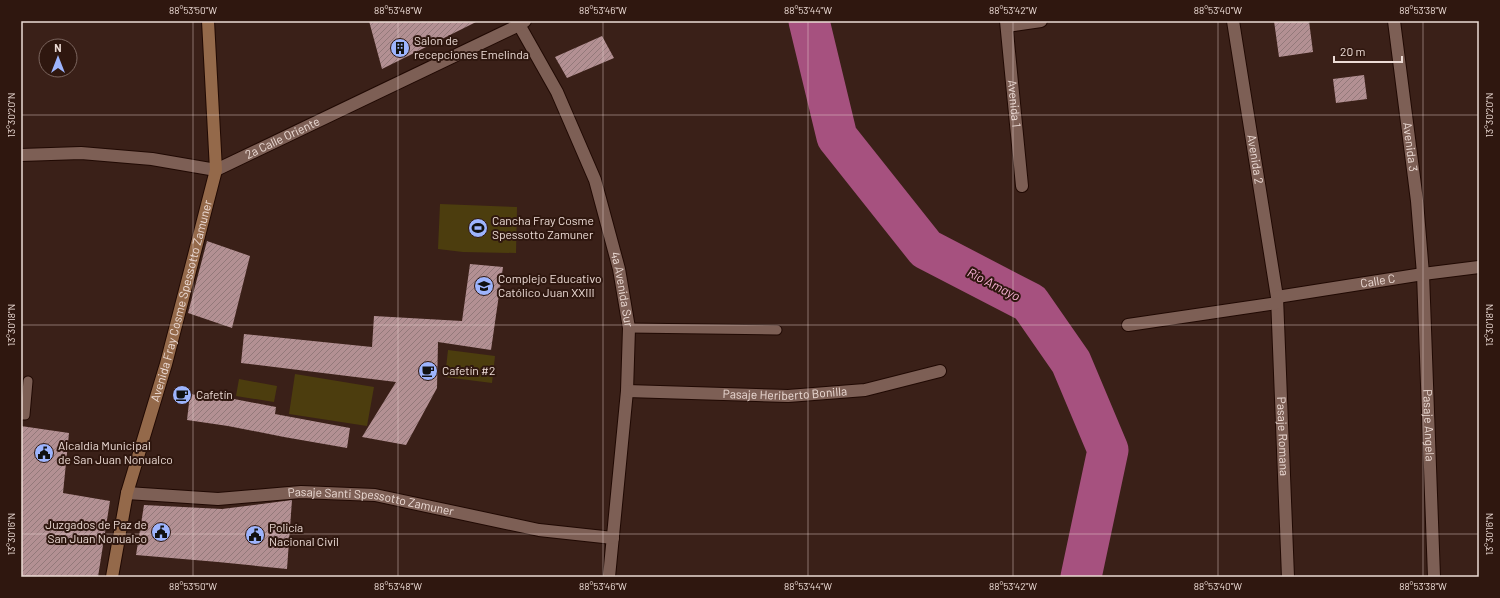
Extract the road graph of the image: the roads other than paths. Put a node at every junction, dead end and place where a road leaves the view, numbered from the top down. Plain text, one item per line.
1 (208, 21) edge
2 (1041, 21) edge
3 (1233, 21) edge
4 (1394, 21) edge
5 (521, 22) edge
6 (1007, 23) edge
7 (21, 155) edge
8 (216, 170) junction
9 (1022, 186) dead end
10 (1479, 267) edge
11 (1424, 274) junction
12 (1277, 300) junction
13 (1128, 325) dead end
14 (629, 328) junction
15 (777, 330) dead end
16 (940, 371) dead end
17 (28, 381) dead end
18 (627, 391) junction
19 (21, 415) edge
20 (128, 493) junction
21 (613, 538) junction
22 (112, 577) edge
23 (609, 577) edge
24 (1288, 577) edge
25 (1434, 577) edge

1 - 8 main road, Avenida Fray Cosme Spessotto Zamuner
2 - 6 street
3 - 12 street, Avenida 2
4 - 11 street, Avenida 3
5 - 8 street, 2a Calle Oriente
5 - 14 street, 4a Avenida Sur
6 - 9 street, Avenida 1
7 - 8 street
8 - 20 main road, Avenida Fray Cosme Spessotto Zamuner
10 - 11 street, Calle C
11 - 12 street, Calle C
11 - 25 street, Pasaje Angela
12 - 13 street, Calle C
12 - 24 street, Pasaje Romana
14 - 15 lane
14 - 18 street, 4a Avenida Sur
16 - 18 street, Pasaje Heriberto Bonilla
17 - 19 lane
18 - 21 street, 4a Avenida Sur
20 - 21 street, Pasaje Santi Spessotto Zamuner
20 - 22 main road, Avenida Fray Cosme Spessotto Zamuner
21 - 23 street, 4a Avenida Sur

